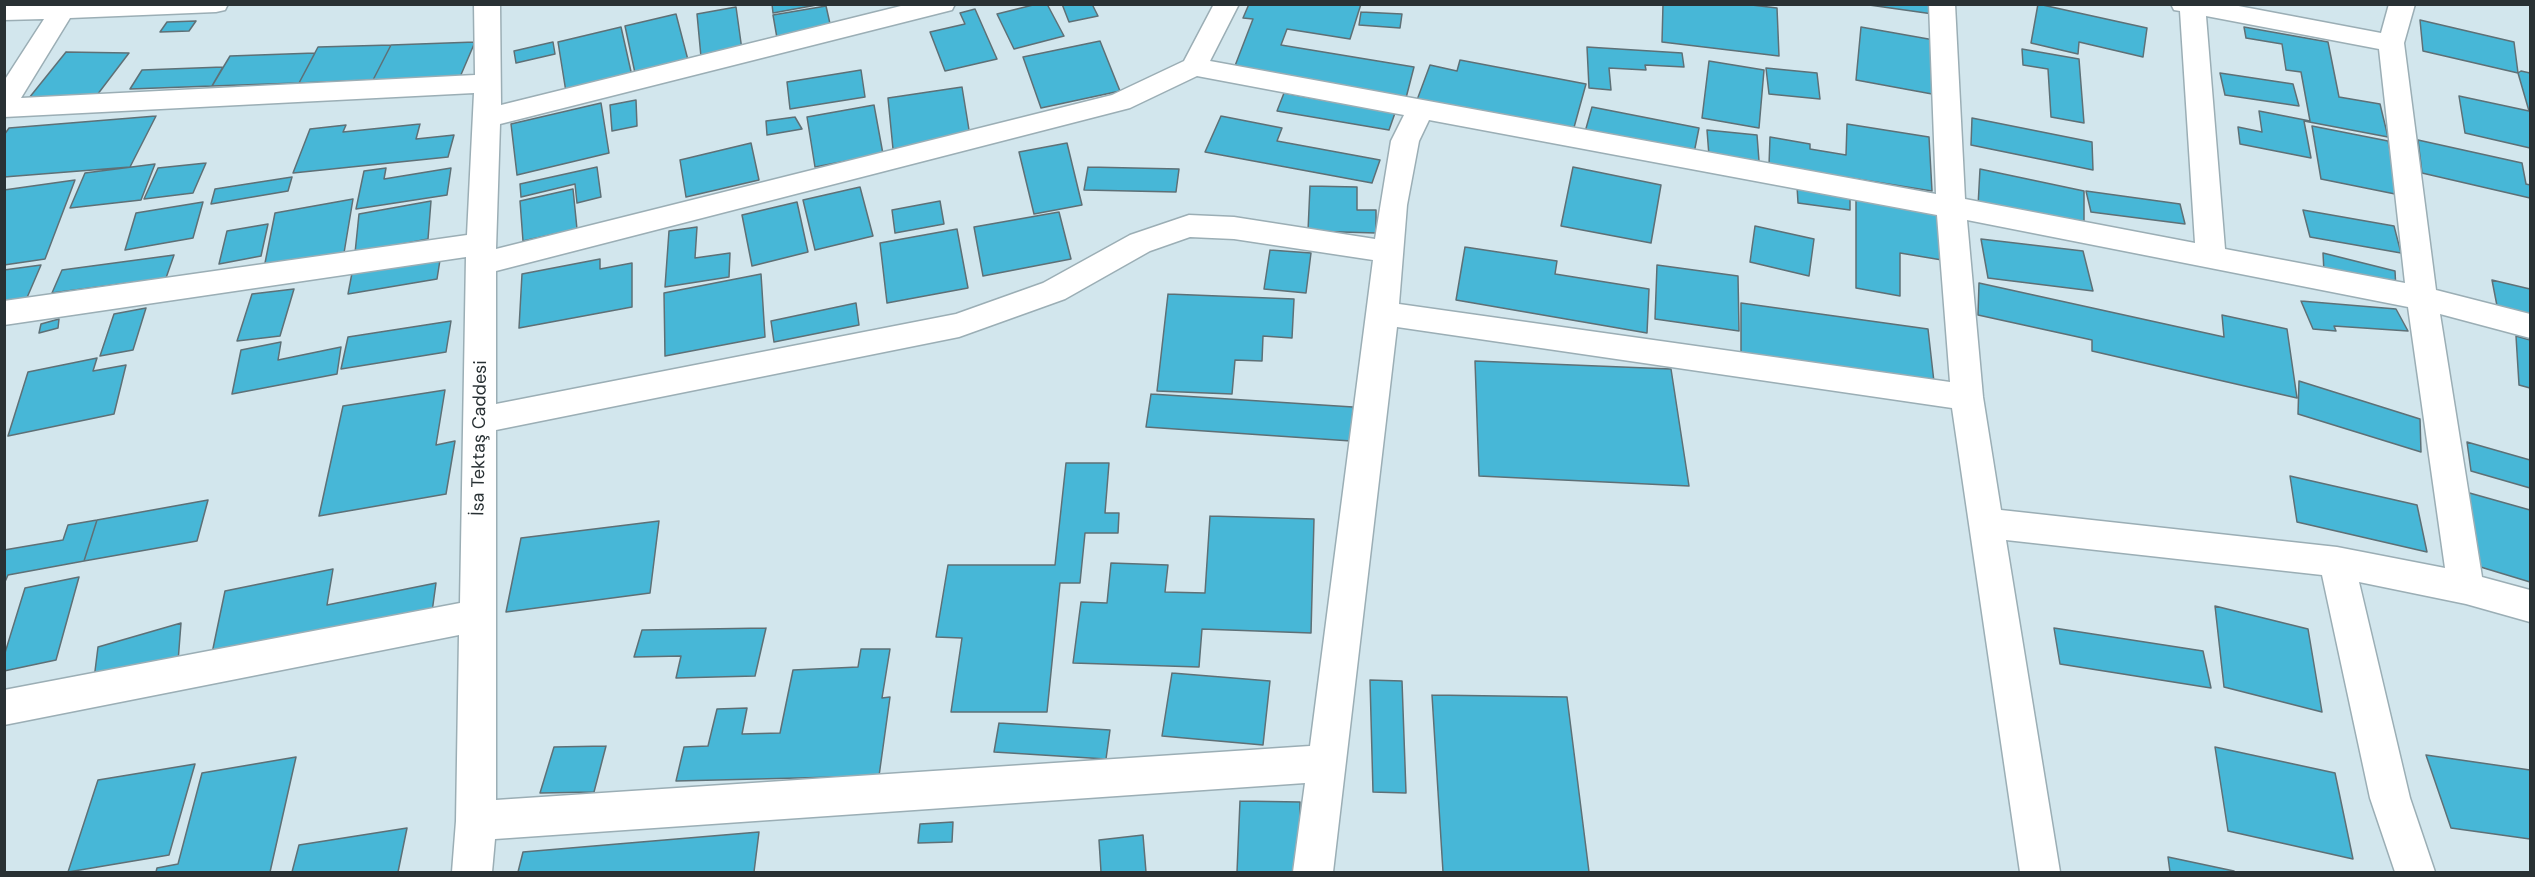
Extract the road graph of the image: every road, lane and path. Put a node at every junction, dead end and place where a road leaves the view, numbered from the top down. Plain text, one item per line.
1 (216, 4) edge
2 (487, 4) edge
3 (943, 4) edge
4 (1227, 4) edge
5 (1942, 4) edge
6 (2402, 4) edge
7 (2187, 5) edge
8 (62, 10) junction
9 (4, 12) edge
10 (2391, 43) junction
11 (1194, 67) junction
12 (488, 83) junction
13 (4, 103) edge
14 (4, 108) edge
15 (1421, 109) junction
16 (486, 118) junction
17 (1952, 207) junction
18 (1388, 252) junction
19 (482, 253) junction
20 (2211, 257) junction
21 (2422, 298) junction
22 (4, 313) edge
23 (1383, 313) junction
24 (2530, 326) edge
25 (1967, 397) junction
26 (481, 420) junction
27 (1988, 522) junction
28 (2337, 562) junction
29 (2466, 588) junction
30 (2530, 606) edge
31 (477, 616) junction
32 (4, 708) edge
33 (1328, 763) junction
34 (476, 821) junction
35 (472, 873) edge
36 (1313, 873) edge
37 (2040, 873) edge
38 (2415, 873) edge

1 - 8 street
2 - 12 street, İsa Tektaş Caddesi
3 - 16 street
4 - 11 street
5 - 17 street
6 - 10 street
7 - 10 street
7 - 20 street
8 - 9 street
8 - 13 street
10 - 21 street
11 - 15 street
11 - 19 street
12 - 14 street
12 - 16 street, İsa Tektaş Caddesi
15 - 17 street
15 - 18 street
16 - 19 street, İsa Tektaş Caddesi
17 - 20 street
17 - 25 street
18 - 23 street
18 - 26 street
19 - 22 street
19 - 26 street, İsa Tektaş Caddesi
20 - 21 street
21 - 24 street
21 - 29 street
23 - 25 street
23 - 33 street
25 - 27 street
26 - 31 street, İsa Tektaş Caddesi
27 - 28 street
27 - 37 street
28 - 29 street
28 - 38 street
29 - 30 street
31 - 32 street
31 - 34 street, İsa Tektaş Caddesi
33 - 34 street
33 - 36 street
34 - 35 street, İsa Tektaş Caddesi

